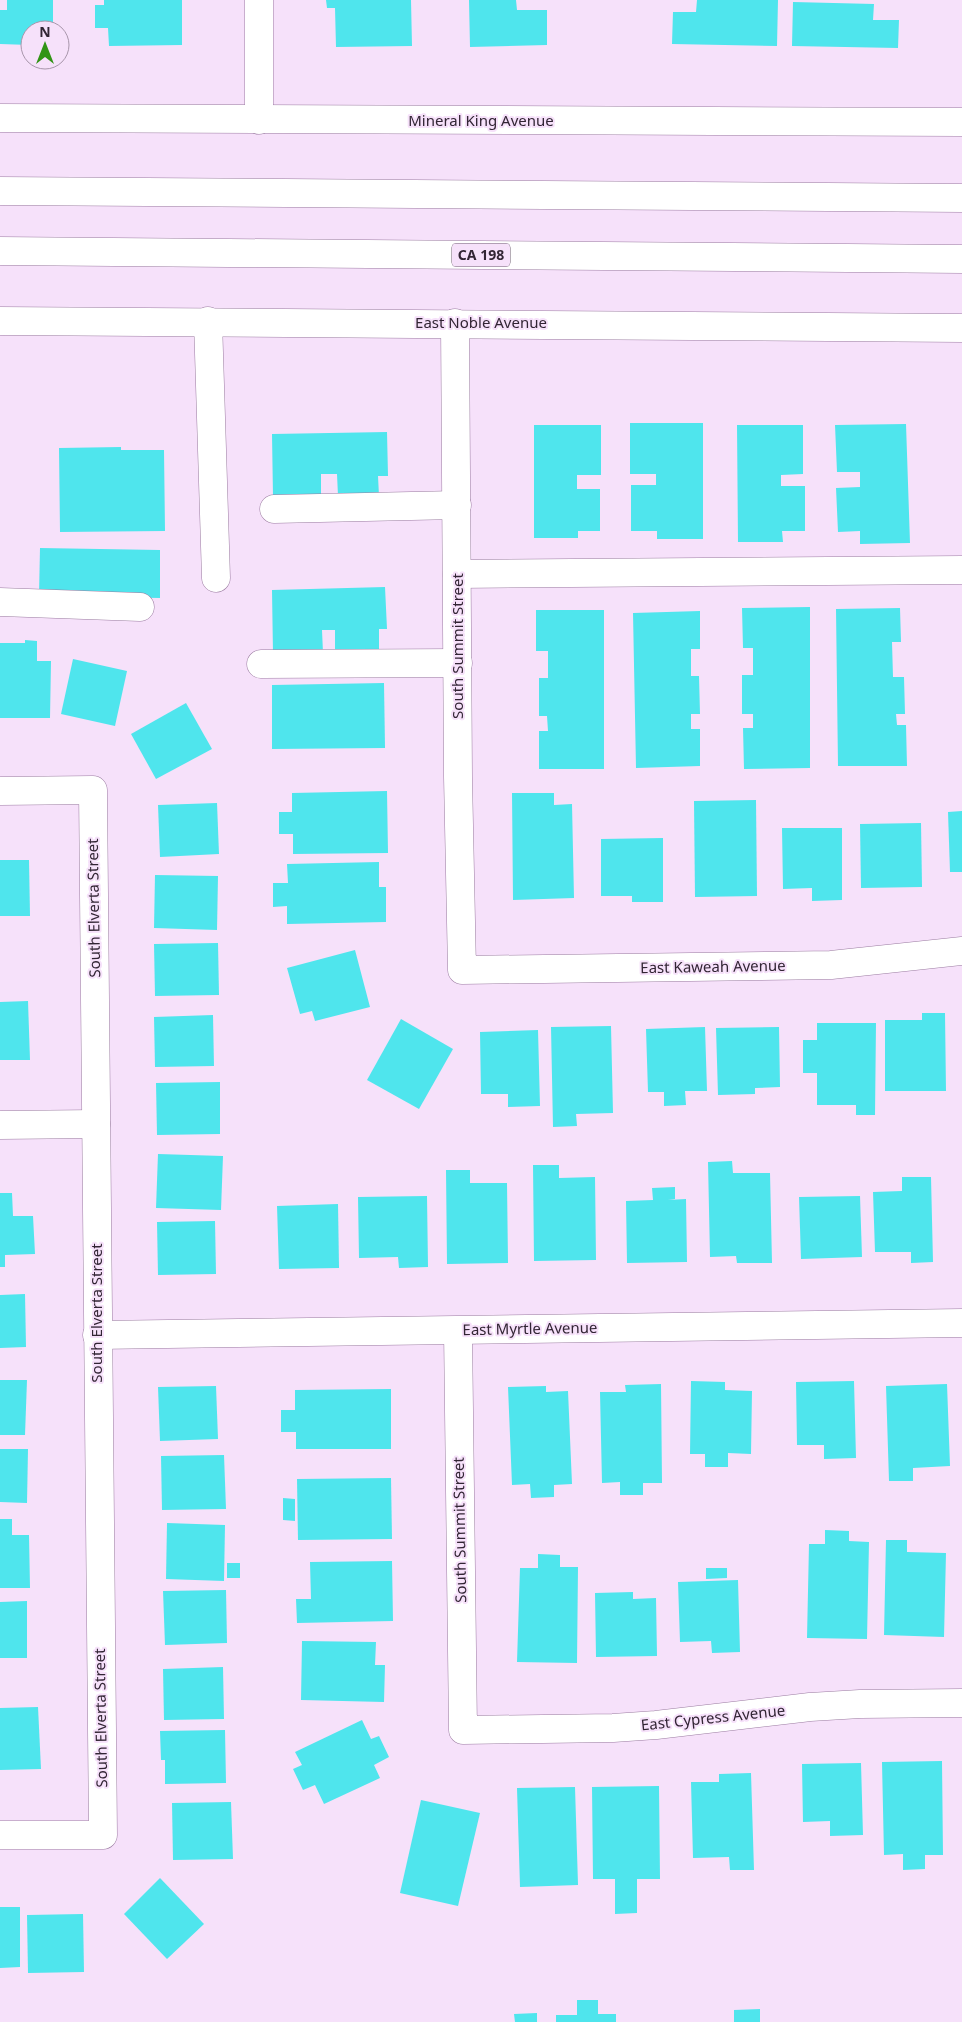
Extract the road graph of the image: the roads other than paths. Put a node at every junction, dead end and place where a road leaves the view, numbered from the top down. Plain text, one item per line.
1 (259, 0) edge
2 (0, 118) edge
3 (259, 120) junction
4 (962, 122) edge
5 (0, 191) edge
6 (962, 198) edge
7 (0, 251) edge
8 (962, 259) edge
9 (0, 320) edge
10 (208, 321) junction
11 (455, 323) junction
12 (962, 328) edge
13 (457, 505) junction
14 (274, 508) dead end
15 (962, 570) edge
16 (457, 574) junction
17 (216, 578) dead end
18 (0, 602) edge
19 (140, 607) dead end
20 (458, 663) junction
21 (261, 664) dead end
22 (0, 791) edge
23 (962, 951) edge
24 (462, 970) joint
25 (96, 1124) junction
26 (0, 1125) edge
27 (962, 1323) edge
28 (458, 1330) junction
29 (97, 1335) junction
30 (962, 1703) edge
31 (463, 1730) joint
32 (0, 1835) edge

1 - 3 main road
2 - 3 main road, Mineral King Avenue
3 - 4 main road, Mineral King Avenue
5 - 6 main road
7 - 8 main road, CA 198
9 - 10 main road, East Noble Avenue
10 - 11 main road, East Noble Avenue
10 - 17 main road
11 - 12 main road, East Noble Avenue
11 - 13 main road, South Summit Street
13 - 14 main road
13 - 16 main road, South Summit Street
15 - 16 main road
16 - 20 main road, South Summit Street
18 - 19 main road
20 - 21 main road
20 - 24 main road, South Summit Street
22 - 25 main road, South Elverta Street
23 - 24 main road, East Kaweah Avenue
25 - 26 main road
25 - 29 main road, South Elverta Street
27 - 28 main road, East Myrtle Avenue
28 - 29 main road, East Myrtle Avenue
28 - 31 main road, South Summit Street
29 - 32 main road, South Elverta Street
30 - 31 main road, East Cypress Avenue

